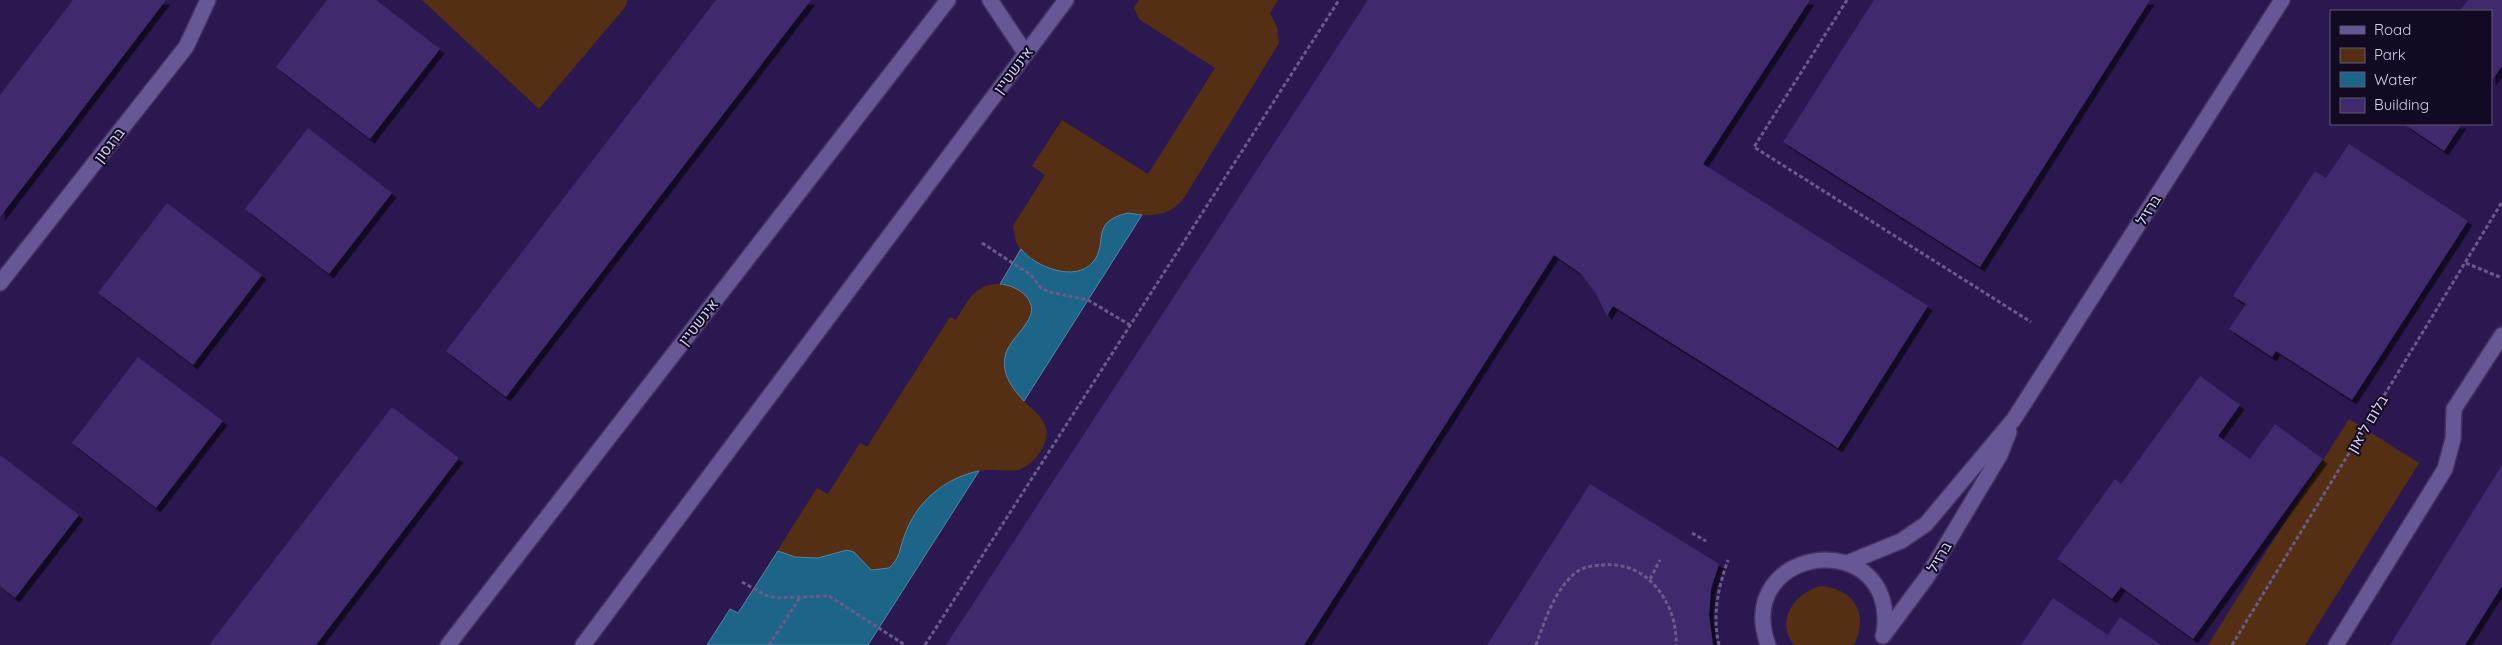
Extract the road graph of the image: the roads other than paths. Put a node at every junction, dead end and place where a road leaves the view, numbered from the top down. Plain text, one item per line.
1 (208, 0) edge
2 (948, 0) edge
3 (990, 0) edge
4 (1066, 0) edge
5 (2282, 0) edge
6 (1026, 54) junction
7 (0, 283) edge
8 (2502, 335) edge
9 (2014, 420) junction
10 (1848, 563) junction
11 (1882, 640) edge
12 (448, 645) edge
13 (583, 645) edge
14 (1768, 645) edge
15 (2336, 645) edge

1 - 7 street, ברגסון
2 - 12 street, אינשטיין
3 - 6 street
4 - 6 street, אינשטיין
5 - 9 street, ברזיל
6 - 13 street, אינשטיין
8 - 15 street
9 - 10 street, ברזיל
9 - 11 street, ברזיל
10 - 11 street
10 - 14 street

